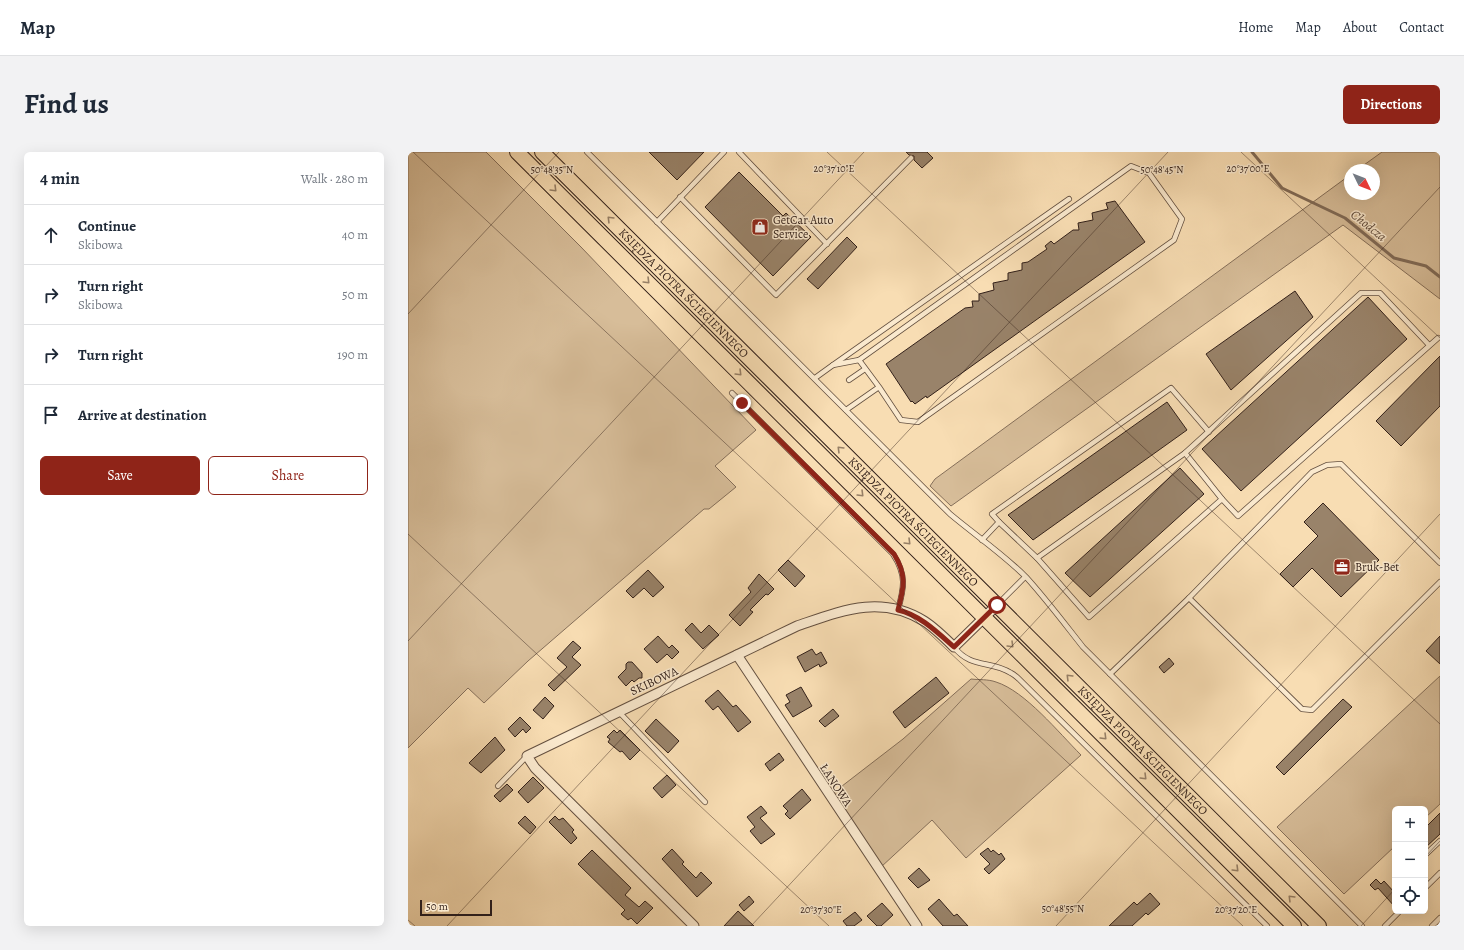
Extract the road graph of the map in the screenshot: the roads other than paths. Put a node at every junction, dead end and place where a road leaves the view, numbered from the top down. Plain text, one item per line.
1 (517, 152) edge
2 (542, 152) edge
3 (587, 152) edge
4 (724, 152) edge
5 (739, 152) edge
6 (911, 158) dead end
7 (680, 197) junction
8 (1070, 199) dead end
9 (657, 222) junction
10 (826, 244) junction
11 (1438, 338) dead end
12 (1429, 345) junction
13 (859, 360) junction
14 (833, 365) junction
15 (865, 369) junction
16 (814, 378) junction
17 (849, 380) dead end
18 (879, 386) junction
19 (732, 393) dead end
20 (846, 410) junction
21 (1209, 432) junction
22 (1186, 453) junction
23 (1222, 499) junction
24 (999, 522) junction
25 (982, 540) junction
26 (1037, 558) junction
27 (1440, 563) edge
28 (1025, 576) junction
29 (1440, 582) edge
30 (1190, 598) junction
31 (997, 605) junction
32 (898, 610) junction
33 (984, 618) junction
34 (954, 647) junction
35 (737, 655) junction
36 (1110, 674) junction
37 (618, 712) junction
38 (527, 756) junction
39 (498, 786) dead end
40 (705, 802) dead end
41 (1440, 841) edge
42 (1428, 852) edge
43 (1440, 874) edge
44 (1428, 885) edge
45 (1397, 914) edge
46 (1440, 918) edge
47 (694, 926) edge
48 (917, 926) edge
49 (1267, 926) edge
50 (1294, 926) edge
51 (1319, 926) edge
52 (1362, 926) edge
53 (1385, 926) edge
54 (1432, 926) edge

1 -> 33 main road, KSIĘDZA PIOTRA ŚCIEGIENNEGO
31 -> 2 main road, KSIĘDZA PIOTRA ŚCIEGIENNEGO
3 - 9 lane
4 - 7 lane
5 - 10 lane
6 - 10 lane
7 - 9 lane
7 - 10 lane
8 - 14 lane
9 - 16 lane
11 - 12 lane
12 - 21 lane
12 - 23 lane
13 - 14 lane
13 - 15 lane
13 - 18 lane
14 - 16 lane
15 - 17 lane
15 - 18 lane
16 - 20 lane
18 - 20 lane
19 - 32 lane
20 - 25 lane
21 - 22 lane
21 - 24 lane
22 - 23 lane
22 - 26 lane
23 - 26 lane
24 - 25 lane
24 - 26 lane
25 - 28 lane
27 - 30 lane
28 - 31 lane
28 - 36 lane
29 - 30 lane
30 - 36 lane
31 - 33 street
51 -> 31 main road, KSIĘDZA PIOTRA ŚCIEGIENNEGO
32 - 34 street, SKIBOWA
32 - 35 street, SKIBOWA
33 - 34 street
33 -> 50 main road, KSIĘDZA PIOTRA ŚCIEGIENNEGO
34 - 49 lane
35 - 37 street, SKIBOWA
35 - 48 street, ŁANOWA
36 - 52 lane
37 - 38 street, SKIBOWA
37 - 40 lane
38 - 39 lane
38 - 47 street
41 - 42 lane
43 - 44 lane
45 - 53 lane
46 - 54 lane

